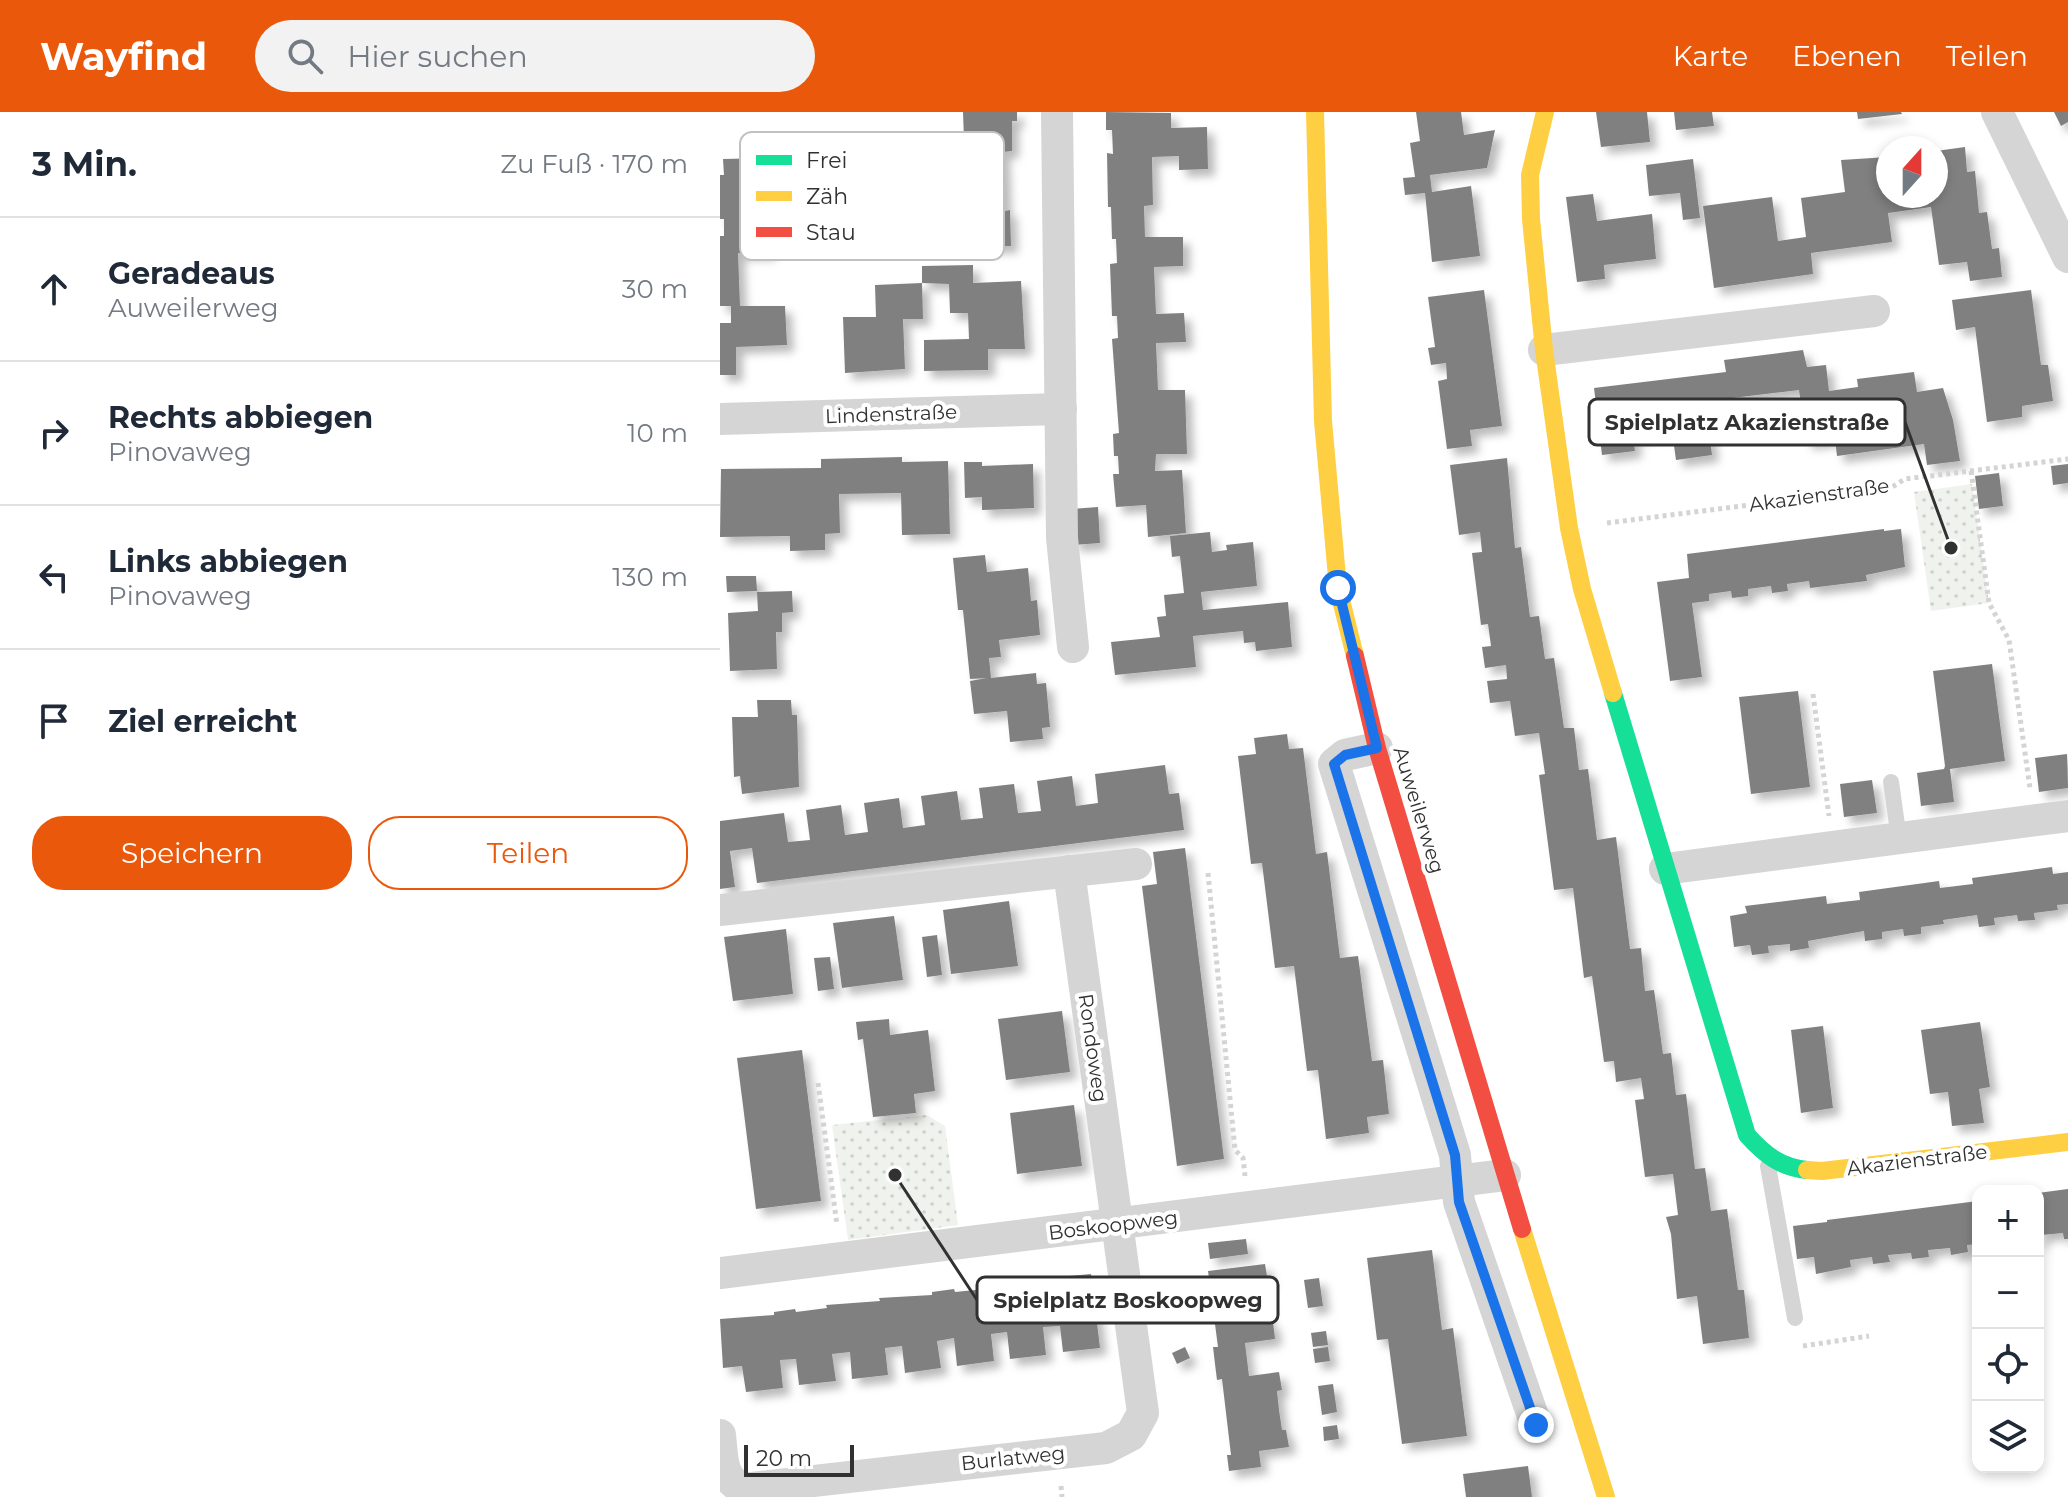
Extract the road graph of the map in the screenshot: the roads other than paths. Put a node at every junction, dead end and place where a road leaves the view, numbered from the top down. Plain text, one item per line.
1 (1057, 112) edge
2 (1315, 112) edge
3 (1545, 112) edge
4 (1997, 112) edge
5 (2068, 257) edge
6 (1874, 311) dead end
7 (1544, 350) junction
8 (1061, 409) junction
9 (720, 419) edge
10 (1073, 647) dead end
11 (1377, 748) junction
12 (1891, 782) dead end
13 (2068, 816) edge
14 (1899, 839) junction
15 (1136, 864) dead end
16 (1665, 869) junction
17 (1069, 871) junction
18 (720, 910) edge
19 (2068, 1142) edge
20 (1767, 1158) junction
21 (1505, 1175) junction
22 (1457, 1183) junction
23 (1116, 1225) junction
24 (720, 1273) edge
25 (1795, 1318) dead end
26 (1536, 1425) dead end
27 (720, 1435) edge
28 (1606, 1497) edge

1 - 8 street
2 - 11 street, Auweilerweg
3 - 7 street
4 - 5 street
6 - 7 street
7 - 16 street
8 - 9 street, Lindenstraße
8 - 10 street
11 - 21 street, Auweilerweg
11 - 22 street
12 - 14 lane
13 - 14 street
14 - 16 street
15 - 17 street
16 - 20 street
17 - 18 street
17 - 23 street, Rondoweg
19 - 20 street, Akazienstraße
20 - 25 lane
21 - 22 street, Boskoopweg
21 - 28 street, Auweilerweg
22 - 23 street, Boskoopweg
22 - 26 street
23 - 24 street, Boskoopweg
23 - 27 street, Burlatweg

